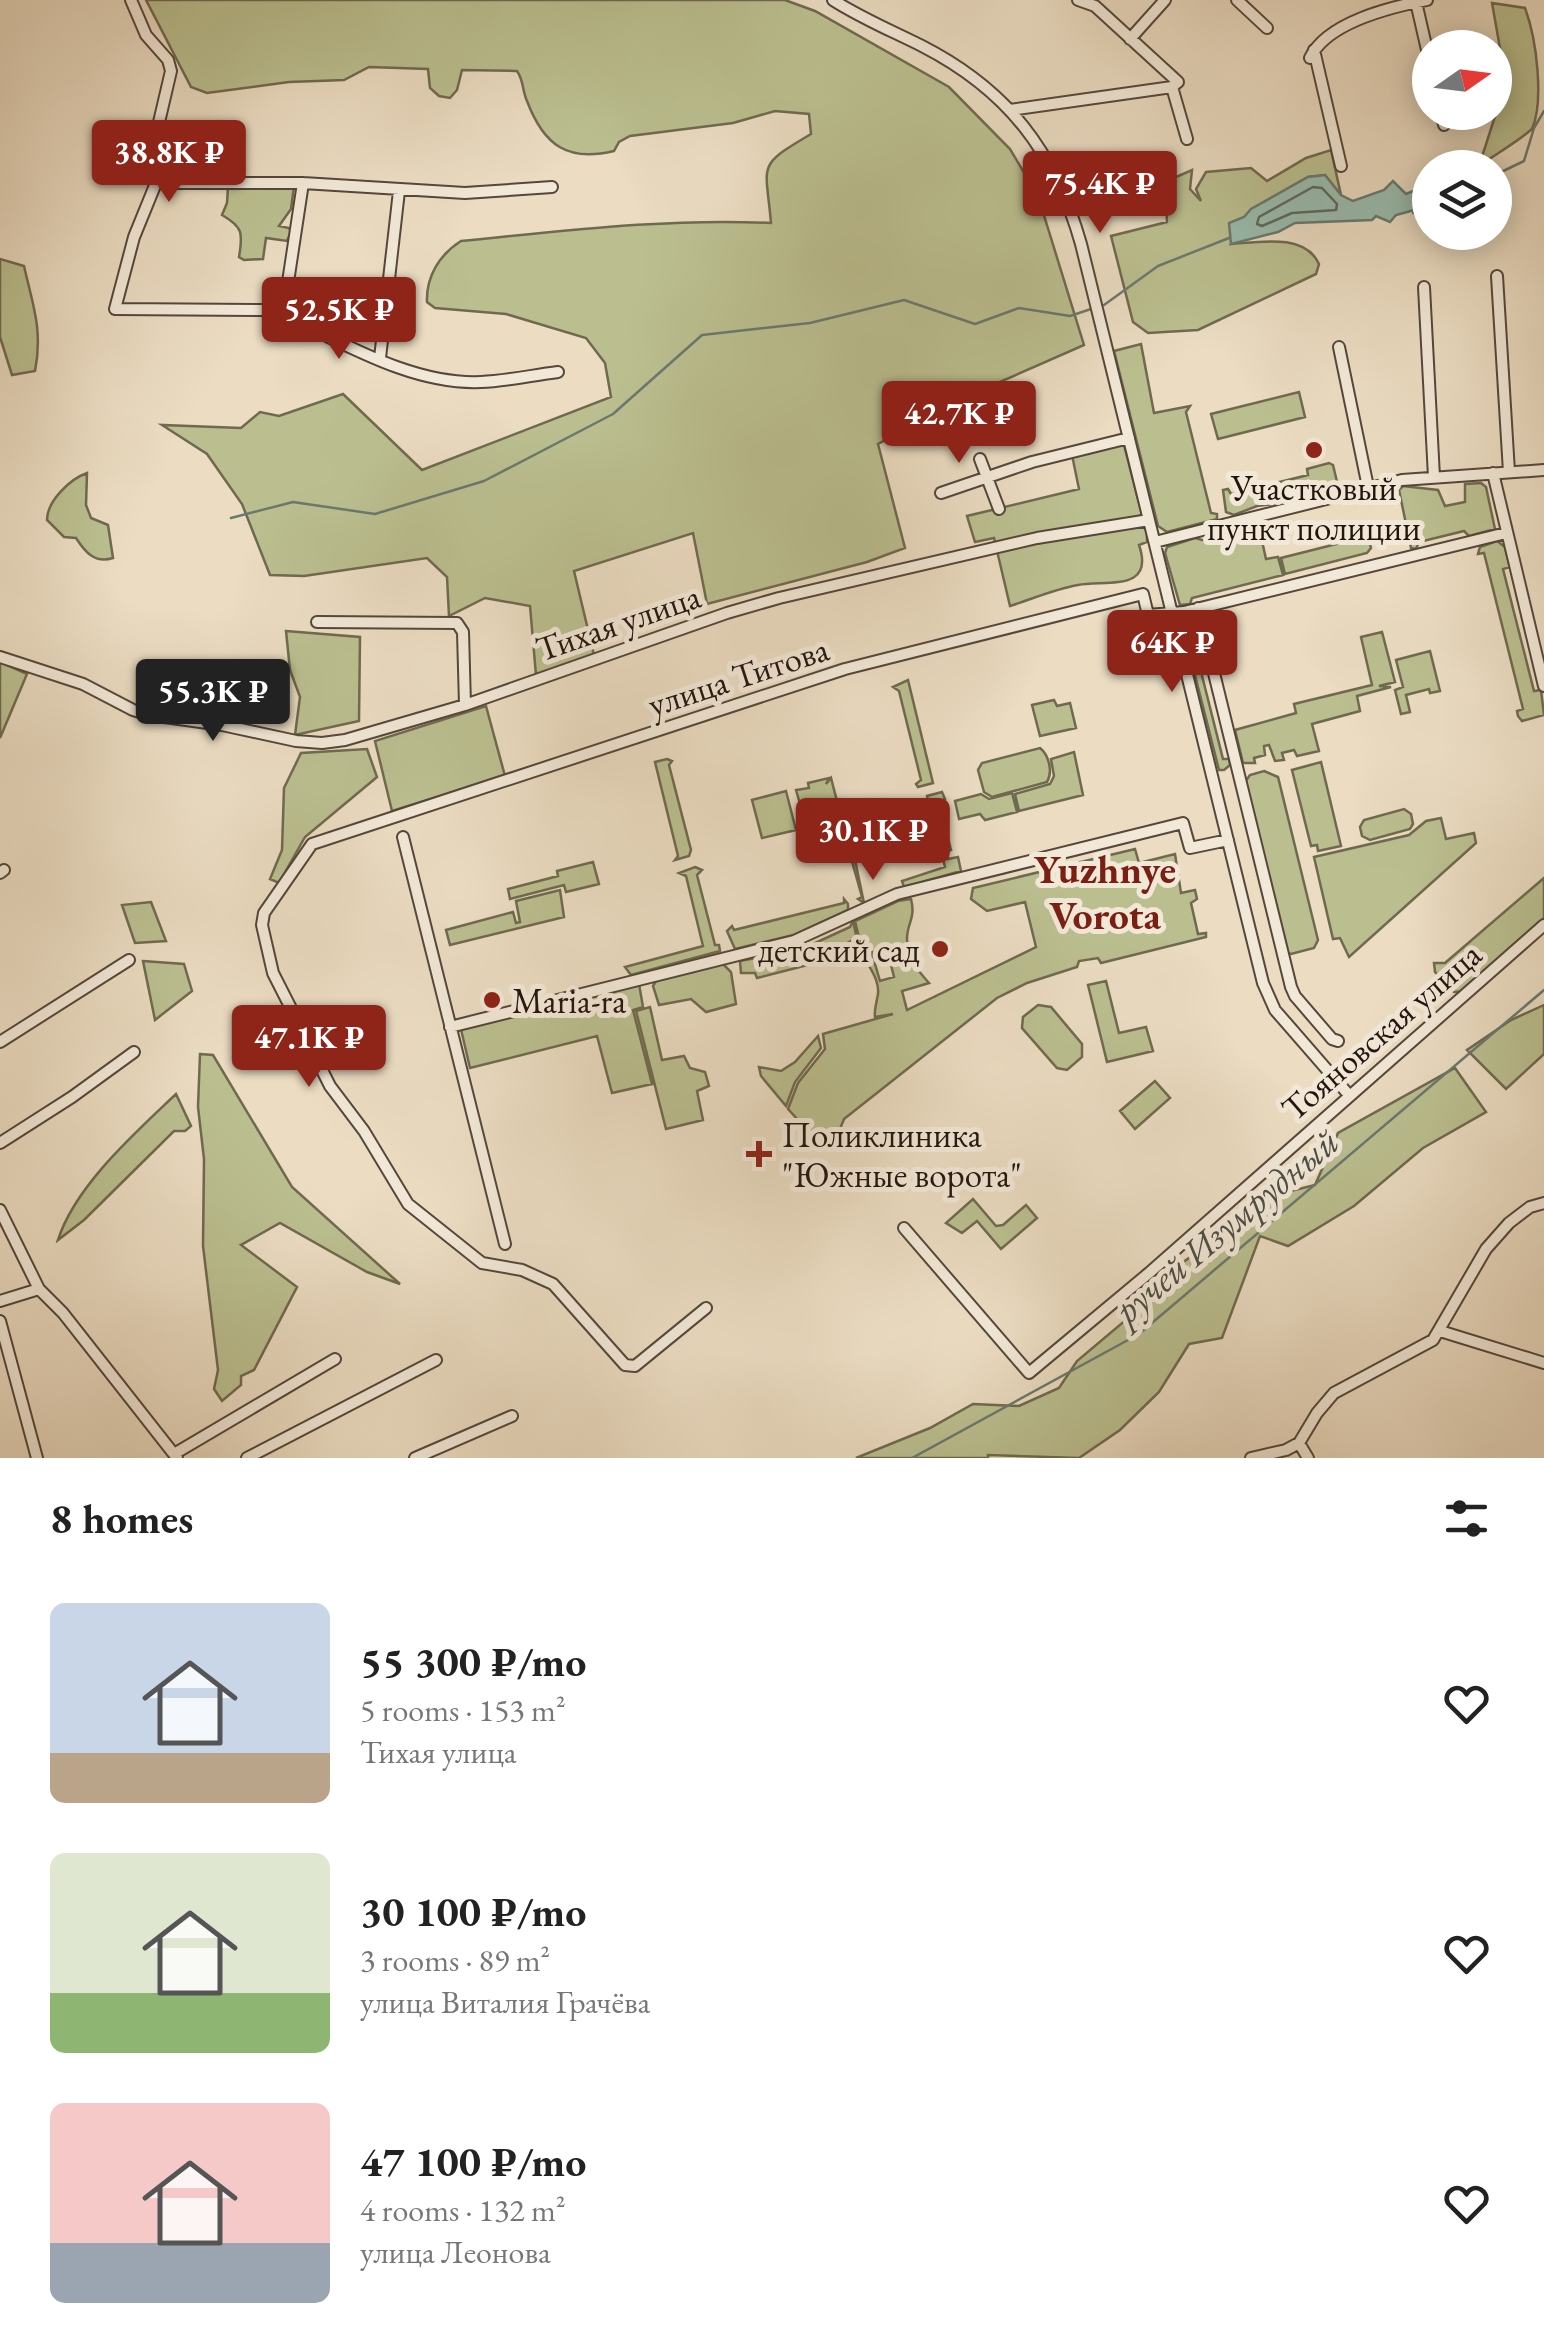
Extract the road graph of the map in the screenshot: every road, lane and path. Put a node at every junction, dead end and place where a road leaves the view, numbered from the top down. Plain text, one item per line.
1 (131, 0) edge
2 (833, 0) edge
3 (1078, 0) edge
4 (1166, 0) edge
5 (1237, 0) edge
6 (1421, 1) edge
7 (1267, 28) dead end
8 (1425, 30) edge
9 (1130, 39) junction
10 (1175, 84) junction
11 (1010, 110) junction
12 (1187, 139) dead end
13 (1342, 166) dead end
14 (156, 183) junction
15 (303, 183) junction
16 (552, 187) dead end
17 (399, 191) junction
18 (1496, 276) dead end
19 (1424, 287) dead end
20 (284, 315) junction
21 (1339, 348) dead end
22 (380, 358) junction
23 (558, 372) dead end
24 (1129, 438) junction
25 (980, 459) dead end
26 (1544, 470) edge
27 (1509, 472) junction
28 (1493, 473) junction
29 (1434, 477) junction
30 (989, 478) junction
31 (1368, 487) junction
32 (941, 492) dead end
33 (998, 509) dead end
34 (1149, 520) junction
35 (1506, 533) junction
36 (1155, 542) junction
37 (1198, 608) junction
38 (1172, 613) junction
39 (316, 622) dead end
40 (0, 658) edge
41 (1544, 686) edge
42 (465, 705) junction
43 (403, 837) dead end
44 (1228, 840) junction
45 (1544, 925) edge
46 (130, 960) dead end
47 (450, 1027) junction
48 (1338, 1041) dead end
49 (0, 1042) edge
50 (134, 1052) dead end
51 (1349, 1095) junction
52 (0, 1143) edge
53 (1544, 1204) edge
54 (0, 1210) edge
55 (904, 1228) dead end
56 (505, 1244) dead end
57 (38, 1290) junction
58 (0, 1302) edge
59 (706, 1308) dead end
60 (0, 1321) edge
61 (1440, 1331) junction
62 (335, 1359) dead end
63 (436, 1360) dead end
64 (1544, 1363) edge
65 (512, 1416) dead end
66 (1298, 1443) junction
67 (175, 1456) edge
68 (37, 1458) edge
69 (247, 1458) edge
70 (415, 1458) edge
71 (1251, 1458) edge
72 (1308, 1458) edge

1 - 14 street
2 - 11 street
3 - 9 street
4 - 9 street
5 - 7 street
6 - 8 street
6 - 13 street
9 - 10 street
10 - 11 street
10 - 12 street
11 - 24 street
14 - 15 street
14 - 20 street
15 - 17 street
15 - 20 street
16 - 17 street
17 - 22 street
18 - 27 street
19 - 29 street
20 - 22 street
21 - 31 street
22 - 23 street
24 - 30 street
24 - 34 street
25 - 30 street
26 - 27 street
27 - 28 street
28 - 29 street
28 - 35 street
29 - 31 street
30 - 32 street
30 - 33 street
31 - 36 street
34 - 36 street
34 - 42 street, Тихая улица
35 - 37 street
35 - 41 street
36 - 38 street
37 - 38 street
37 - 48 street
38 - 44 street
38 - 59 street, улица Титова
39 - 42 street
40 - 42 street, Тихая улица
43 - 47 street
44 - 47 street
44 - 51 street
45 - 51 street, Тояновская улица
46 - 49 street
47 - 56 street
50 - 52 street
51 - 55 street, Тояновская улица
53 - 61 street
54 - 57 street
57 - 58 street
57 - 67 street
60 - 68 street
61 - 64 street
61 - 66 street
62 - 67 street
63 - 69 street
65 - 70 street
66 - 71 street
66 - 72 street

